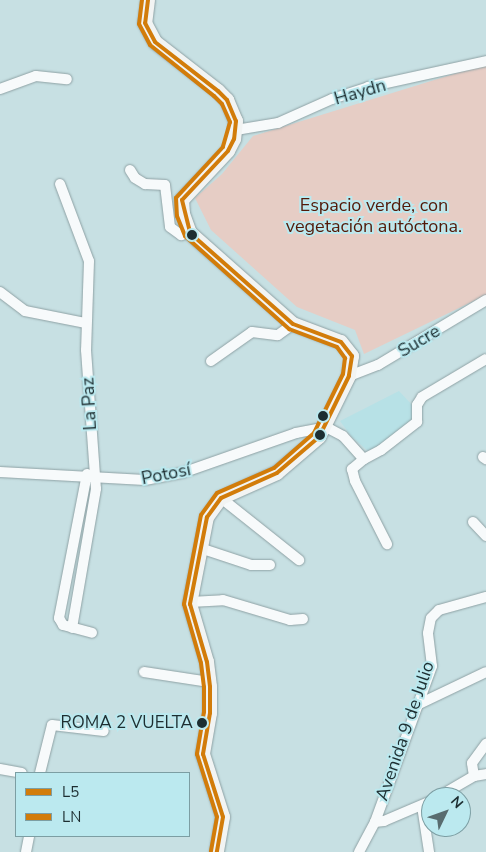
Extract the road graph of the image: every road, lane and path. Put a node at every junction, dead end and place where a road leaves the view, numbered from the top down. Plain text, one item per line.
1 (148, 0) edge
2 (486, 62) edge
3 (67, 79) dead end
4 (0, 89) edge
5 (236, 130) junction
6 (130, 170) dead end
7 (60, 184) dead end
8 (190, 233) junction
9 (0, 292) edge
10 (486, 300) edge
11 (85, 323) junction
12 (293, 324) junction
13 (486, 358) edge
14 (211, 362) dead end
15 (349, 376) junction
16 (326, 428) junction
17 (364, 459) junction
18 (0, 472) edge
19 (90, 479) junction
20 (221, 498) junction
21 (473, 522) dead end
22 (486, 536) edge
23 (386, 544) dead end
24 (200, 548) junction
25 (299, 560) dead end
26 (270, 565) dead end
27 (486, 597) edge
28 (190, 602) junction
29 (303, 619) dead end
30 (92, 632) dead end
31 (144, 672) dead end
32 (486, 672) edge
33 (209, 682) junction
34 (417, 705) junction
35 (104, 731) dead end
36 (486, 744) edge
37 (0, 769) edge
38 (16, 772) edge
39 (40, 772) edge
40 (486, 774) edge
41 (474, 776) junction
42 (455, 787) edge
43 (421, 806) edge
44 (375, 822) junction
45 (28, 837) edge
46 (428, 837) edge
47 (26, 852) edge
48 (217, 852) edge
49 (360, 852) edge
50 (429, 852) edge

1 - 5 main road
2 - 5 street, Haydn
3 - 4 street
5 - 8 main road
6 - 8 street
7 - 11 street, La Paz
8 - 12 main road
9 - 11 street
10 - 15 street, Sucre
11 - 19 street, La Paz
12 - 14 street
12 - 15 main road
13 - 17 street
15 - 16 main road
16 - 17 street
16 - 19 street, Potosí
16 - 20 main road
17 - 23 street
18 - 19 street, Potosí
19 - 30 street
20 - 24 main road
20 - 25 street
21 - 22 street
24 - 26 street
24 - 28 main road
27 - 34 street, Avenida 9 de Julio
28 - 29 street
28 - 33 main road
31 - 33 street
32 - 34 street
33 - 48 main road
34 - 44 street, Avenida 9 de Julio
35 - 39 street
36 - 41 street
37 - 38 street
40 - 41 street
41 - 42 street
43 - 44 street
44 - 49 street, Avenida 9 de Julio
45 - 47 street
46 - 50 street

